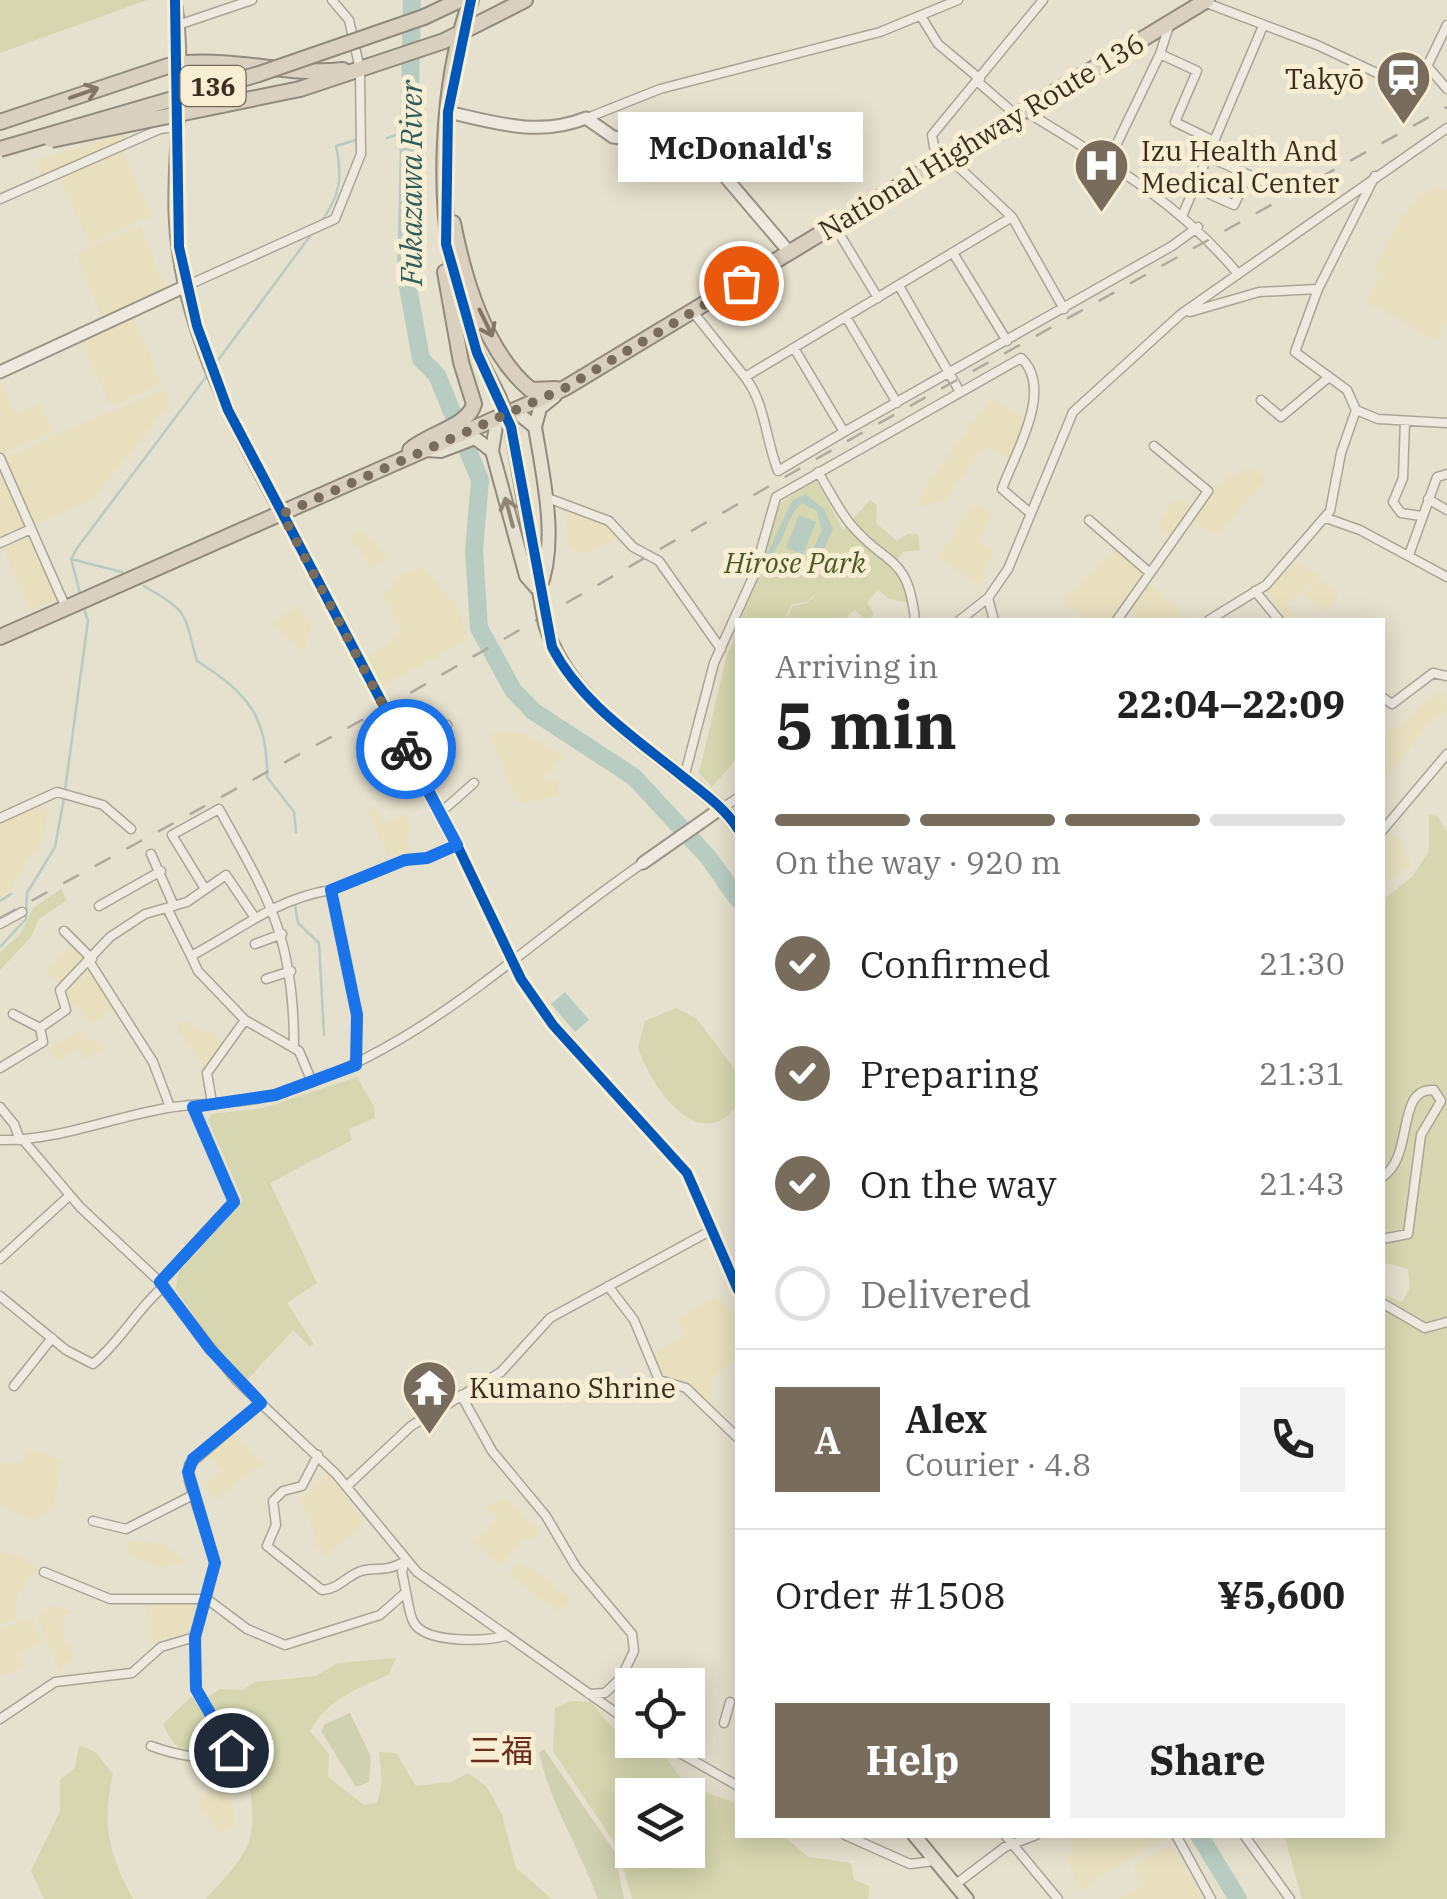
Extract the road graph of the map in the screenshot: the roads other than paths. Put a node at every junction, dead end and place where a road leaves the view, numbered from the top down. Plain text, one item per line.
1 (252, 0) edge
2 (332, 0) edge
3 (460, 0) edge
4 (471, 0) edge
5 (510, 0) edge
6 (525, 0) edge
7 (926, 0) edge
8 (958, 0) edge
9 (1043, 0) edge
10 (1206, 1) edge
11 (175, 5) edge
12 (932, 13) junction
13 (922, 18) junction
14 (1170, 22) junction
15 (478, 23) junction
16 (1447, 24) edge
17 (178, 25) junction
18 (1263, 26) junction
19 (462, 31) junction
20 (1160, 54) junction
21 (185, 62) dead end
22 (168, 66) dead end
23 (364, 67) junction
24 (1428, 67) junction
25 (1447, 71) edge
26 (1438, 80) junction
27 (979, 81) junction
28 (1447, 89) edge
29 (448, 112) junction
30 (1020, 113) junction
31 (586, 118) junction
32 (0, 122) edge
33 (176, 127) junction
34 (1447, 128) edge
35 (1214, 141) junction
36 (0, 149) edge
37 (1207, 156) junction
38 (943, 160) junction
39 (1108, 162) junction
40 (1248, 176) junction
41 (1375, 176) junction
42 (1271, 180) dead end
43 (1194, 187) junction
44 (445, 198) junction
45 (0, 199) edge
46 (1182, 214) junction
47 (1012, 217) junction
48 (834, 225) junction
49 (1198, 227) junction
50 (446, 244) junction
51 (790, 252) junction
52 (954, 253) junction
53 (1238, 274) junction
54 (186, 286) junction
55 (899, 286) junction
56 (457, 289) joint
57 (1318, 289) junction
58 (878, 298) junction
59 (1064, 309) junction
60 (694, 312) junction
61 (1181, 314) junction
62 (846, 317) junction
63 (1007, 341) junction
64 (794, 348) junction
65 (0, 372) edge
66 (949, 374) junction
67 (745, 377) junction
68 (1329, 377) junction
69 (516, 378) junction
70 (565, 388) junction
71 (960, 392) junction
72 (1261, 400) dead end
73 (897, 403) junction
74 (1356, 410) junction
75 (515, 411) junction
76 (497, 419) junction
77 (1405, 421) junction
78 (1446, 421) edge
79 (535, 427) junction
80 (470, 429) junction
81 (844, 432) junction
82 (1154, 446) dead end
83 (492, 451) junction
84 (0, 458) edge
85 (818, 472) junction
86 (1447, 474) edge
87 (545, 498) junction
88 (1428, 500) junction
89 (1447, 510) edge
90 (1029, 512) junction
91 (282, 514) junction
92 (1421, 516) junction
93 (1326, 518) junction
94 (1089, 520) dead end
95 (32, 529) junction
96 (0, 543) edge
97 (1409, 555) junction
98 (1150, 573) junction
99 (1447, 577) edge
100 (540, 591) junction
101 (1255, 591) junction
102 (988, 598) junction
103 (77, 603) junction
104 (916, 618) edge
105 (963, 618) edge
106 (993, 618) edge
107 (1117, 618) edge
108 (1212, 618) edge
109 (1277, 618) edge
110 (0, 637) edge
111 (721, 649) junction
112 (1447, 676) edge
113 (1385, 699) edge
114 (447, 725) dead end
115 (405, 746) junction
116 (1447, 754) edge
117 (684, 778) junction
118 (474, 783) dead end
119 (735, 800) edge
120 (720, 809) junction
121 (440, 813) junction
122 (0, 818) edge
123 (735, 826) edge
124 (1385, 826) edge
125 (131, 829) dead end
126 (457, 845) junction
127 (151, 854) dead end
128 (643, 863) joint
129 (161, 871) junction
130 (204, 889) junction
131 (331, 890) junction
132 (99, 906) dead end
133 (171, 908) junction
134 (274, 908) junction
135 (22, 912) dead end
136 (252, 915) junction
137 (0, 924) edge
138 (64, 931) dead end
139 (282, 934) junction
140 (255, 944) dead end
141 (191, 956) junction
142 (90, 960) junction
143 (512, 963) junction
144 (292, 971) junction
145 (266, 979) dead end
146 (13, 1014) dead end
147 (246, 1020) junction
148 (40, 1028) junction
149 (294, 1046) junction
150 (356, 1065) junction
151 (0, 1068) edge
152 (312, 1082) junction
153 (212, 1104) junction
154 (0, 1107) edge
155 (170, 1107) junction
156 (193, 1107) junction
157 (0, 1140) edge
158 (22, 1140) junction
159 (1385, 1174) edge
160 (69, 1196) junction
161 (710, 1231) junction
162 (1385, 1239) edge
163 (0, 1259) edge
164 (162, 1284) junction
165 (735, 1284) edge
166 (608, 1286) junction
167 (0, 1296) edge
168 (1385, 1305) edge
169 (1447, 1322) edge
170 (52, 1338) junction
171 (14, 1386) dead end
172 (461, 1395) junction
173 (261, 1403) junction
174 (735, 1435) edge
175 (318, 1454) junction
176 (346, 1486) junction
177 (193, 1495) junction
178 (94, 1521) dead end
179 (403, 1562) junction
180 (44, 1572) dead end
181 (406, 1592) junction
182 (206, 1600) junction
183 (505, 1636) junction
184 (195, 1637) junction
185 (588, 1694) junction
186 (730, 1702) dead end
187 (615, 1712) edge
188 (0, 1718) edge
189 (724, 1723) dead end
190 (151, 1746) dead end
191 (689, 1758) edge
192 (735, 1784) edge
193 (851, 1838) edge
194 (916, 1838) edge
195 (1008, 1838) edge
196 (1028, 1838) edge
197 (1178, 1838) edge
198 (1246, 1838) edge
199 (1013, 1844) junction
200 (934, 1862) junction
201 (955, 1885) junction
202 (968, 1899) edge
203 (1058, 1899) edge
204 (1211, 1899) edge
205 (1290, 1899) edge

1 - 17 street
2 - 23 street
3 - 36 highway, 136, bridge
4 - 19 highway
5 - 15 highway
6 - 15 highway
7 - 12 street
8 - 12 street
9 - 27 street
10 - 14 highway, National Highway Route 136
10 - 18 street
11 - 17 street
12 - 13 street
13 - 27 street
13 - 31 street
14 - 20 street
14 - 30 highway, National Highway Route 136
15 - 19 highway
16 - 24 street
17 - 33 street
18 - 24 street
18 - 35 street
19 - 23 highway
19 - 29 highway
20 - 35 street
20 - 39 street
21 - 23 highway
32 -> 22 highway
23 - 36 highway, bridge
23 - 54 street
24 - 26 street
25 - 26 street
26 - 28 street
27 - 30 street
27 - 38 street
29 - 31 street
29 - 44 highway
30 - 38 highway, National Highway Route 136
30 - 39 street
31 - 51 street
33 - 45 street
33 - 54 street
34 - 41 street
35 - 37 street
37 - 40 street
37 - 43 street
38 - 47 street
38 - 48 highway, National Highway Route 136
39 - 46 street
40 - 42 street
40 - 43 street
41 - 53 street
41 - 57 street
43 - 46 street
44 - 50 highway
44 -> 69 highway
46 - 49 street
47 - 52 street
47 - 59 street
48 - 51 highway, National Highway Route 136
48 - 58 street
49 - 53 street
49 - 59 street
50 - 56 highway
50 - 80 highway
51 - 60 highway, National Highway Route 136
52 - 55 street
52 - 63 street
53 - 61 street
54 - 65 street
54 - 91 street
55 - 58 street
55 - 66 street
56 - 100 main road, bridge
57 - 61 street
57 - 68 street
58 - 62 street
59 - 63 street
60 - 67 street
60 - 70 highway, National Highway Route 136
61 - 90 street
62 - 64 street
62 - 73 street
63 - 66 street
64 - 67 street
64 - 81 street
66 - 71 street
66 - 73 street
67 - 81 street
68 - 72 street
68 - 74 street
69 - 70 highway
69 - 75 highway
70 - 75 highway, National Highway Route 136
70 - 79 main road
71 - 85 street
71 - 90 street
73 - 81 street
74 - 77 street
74 - 93 street
75 - 76 highway, National Highway Route 136
75 - 79 main road
76 - 80 highway, National Highway Route 136
76 - 83 main road
77 - 78 street
77 - 92 street
79 - 87 main road
80 - 83 main road
80 - 91 highway, National Highway Route 136
82 - 98 street
100 -> 83 main road
84 - 95 street
85 - 104 street
85 - 111 street
86 - 88 street
87 - 100 main road
87 - 111 street
88 - 89 street
88 - 92 street
90 - 102 street
91 - 103 highway
91 - 115 street
92 - 97 street
93 - 97 street
93 - 101 street
94 - 98 street
95 - 96 street
95 - 103 street
97 - 99 street
98 - 107 street
100 - 117 main road, bridge
101 - 108 street
101 - 109 street
102 - 105 street
102 - 106 street
103 - 110 highway
111 - 117 street
112 - 113 street
114 - 115 street
115 - 121 street
116 - 124 street
117 - 120 main road
118 - 121 street
119 - 120 street
120 - 123 main road
120 - 128 street
121 - 126 street
122 - 125 street
126 - 131 street
126 - 143 street
127 - 129 street
128 - 143 street
129 - 132 street
129 - 133 street
130 - 133 street
130 - 134 street
130 - 136 street
131 - 134 street
131 - 150 street
133 - 141 street
133 - 142 street
134 - 136 street
134 - 139 street
135 - 137 street
136 - 141 street
138 - 142 street
139 - 140 street
139 - 144 street
141 - 147 street
142 - 148 street
142 - 155 street
143 - 150 street
143 - 161 street
144 - 145 street
144 - 149 street
146 - 148 street
147 - 149 street
147 - 153 street
148 - 151 street
149 - 152 street
150 - 152 street
152 - 153 street
153 - 156 street
154 - 158 street
155 - 156 street
155 - 158 street
156 - 164 street
157 - 158 street
158 - 160 street
159 - 162 street
160 - 163 street
160 - 164 street
161 - 165 street
161 - 166 street
164 - 170 street
164 - 173 street
166 - 172 street
166 - 174 street
167 - 170 street
168 - 169 street
170 - 171 street
172 - 176 street
172 - 185 street
173 - 175 street
173 - 177 street
175 - 176 street
175 - 179 street
176 - 179 street
177 - 178 street
177 - 182 street
179 - 181 street
179 - 183 street
180 - 182 street
181 - 182 street
181 - 183 street
182 - 184 street
183 - 185 street
184 - 188 street
184 - 190 street
185 - 187 street
186 - 189 street
191 - 192 street
193 - 200 street
194 - 200 main road
195 - 199 street
196 - 199 street
197 - 204 street
198 - 205 street
199 - 201 street
199 - 203 street
200 - 201 main road
201 - 202 main road

